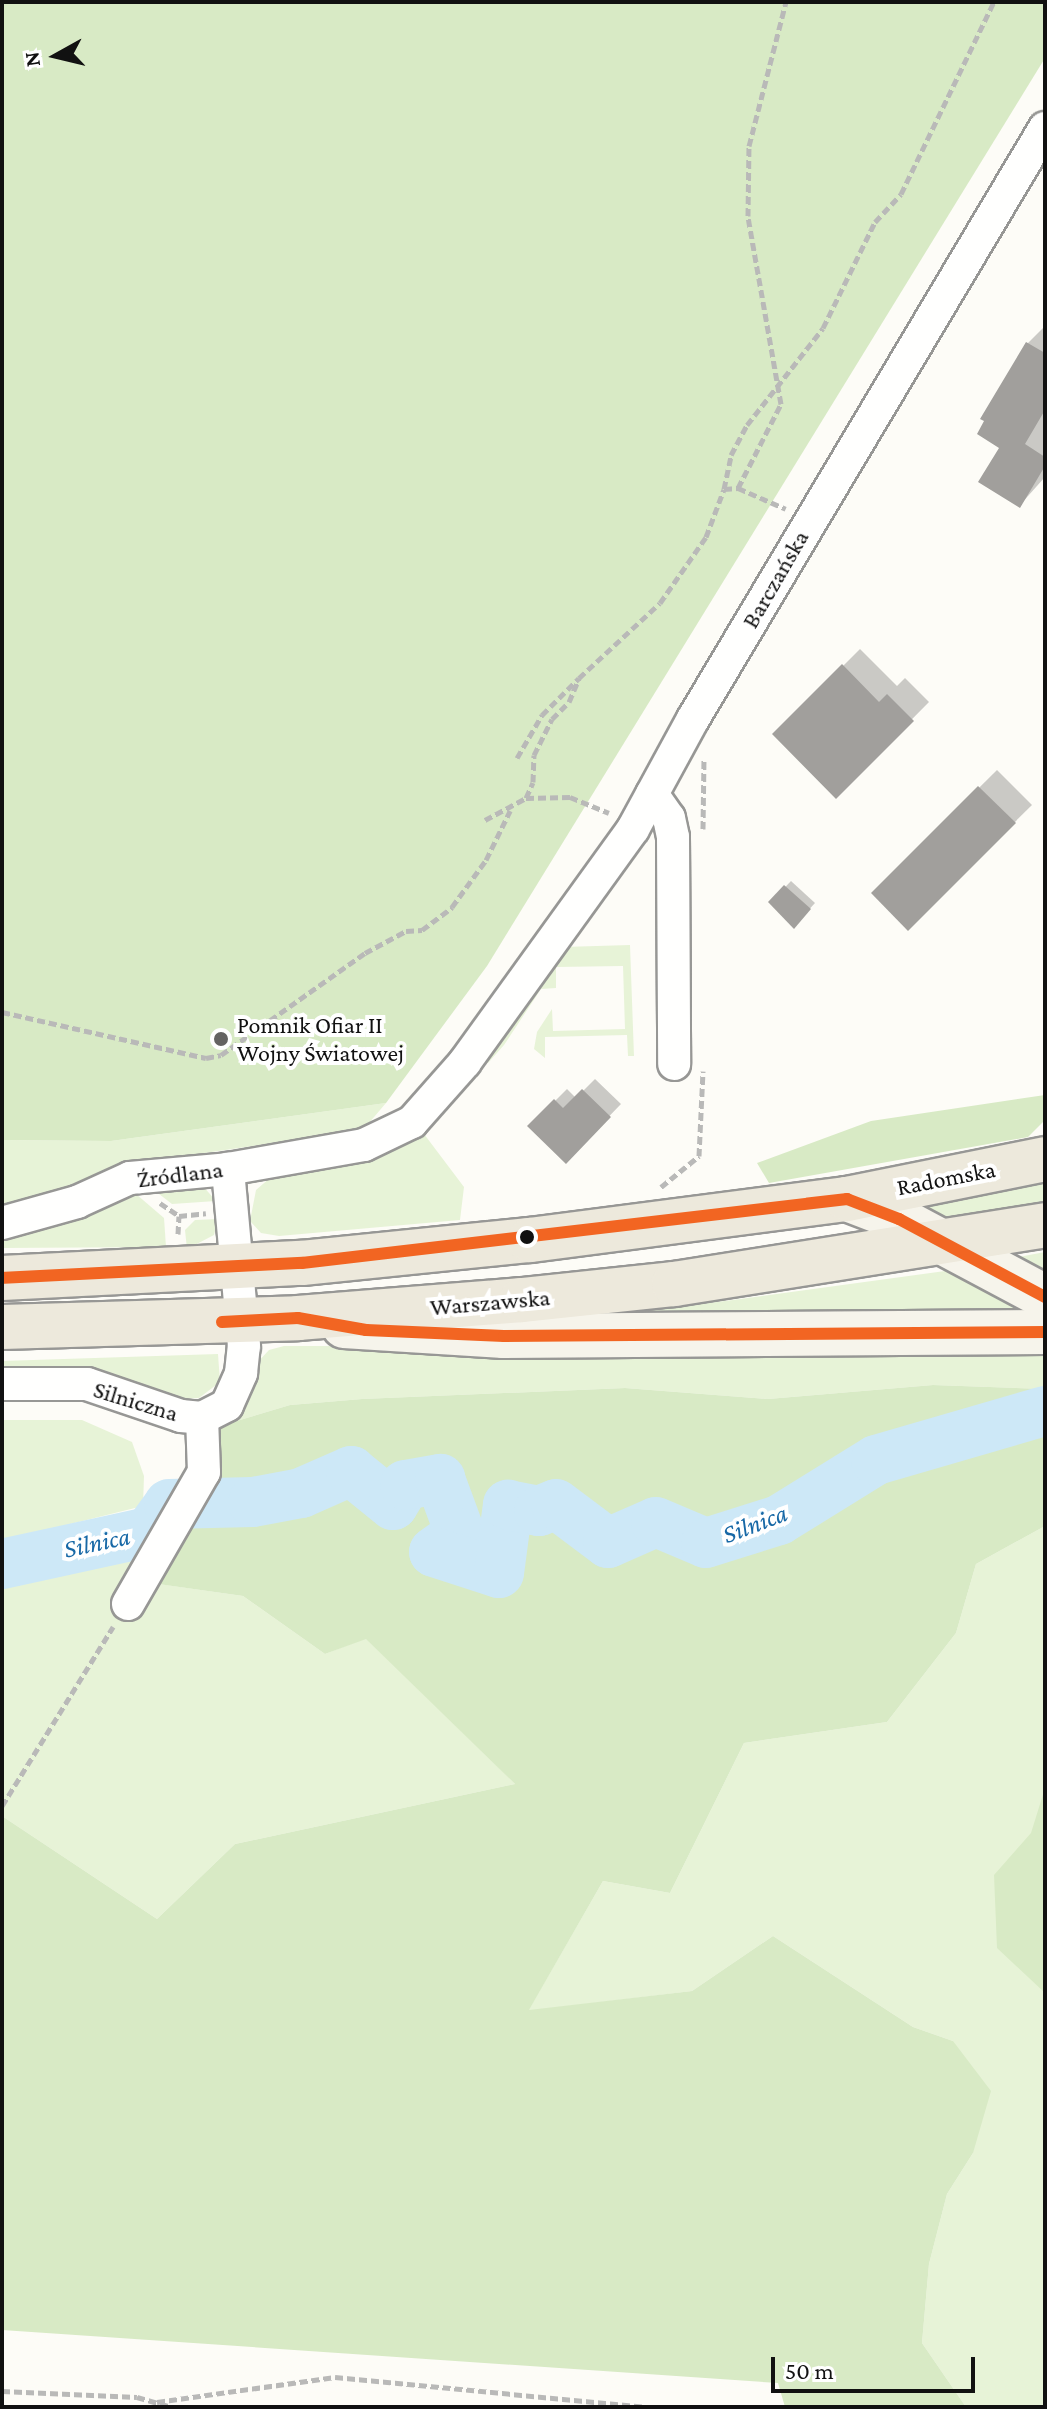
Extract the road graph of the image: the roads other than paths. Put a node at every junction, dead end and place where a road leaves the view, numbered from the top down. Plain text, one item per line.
1 (1045, 128) edge
2 (652, 794) junction
3 (674, 1064) dead end
4 (364, 1145) joint
5 (1045, 1159) edge
6 (228, 1169) junction
7 (847, 1199) junction
8 (2, 1223) edge
9 (1045, 1225) edge
10 (946, 1243) junction
11 (237, 1267) junction
12 (2, 1278) edge
13 (1045, 1297) edge
14 (298, 1318) junction
15 (241, 1321) junction
16 (2, 1327) edge
17 (1045, 1332) edge
18 (2, 1384) edge
19 (202, 1418) junction
20 (128, 1604) road end

1 - 2 street, Barczańska
2 - 3 street
2 - 4 street, Barczańska
4 - 6 street, Źródlana
5 - 7 main road, Radomska
6 - 8 street, Źródlana
6 - 11 street, Silniczna
7 - 10 street
7 - 11 main road
9 - 10 main road, Warszawska
10 - 13 street
10 - 14 main road, Warszawska
11 - 12 main road
11 - 15 street, Silniczna
14 - 15 main road
14 - 17 street, Warszawska
15 - 16 main road
15 - 19 street, Silniczna
18 - 19 street, Silniczna
19 - 20 street

